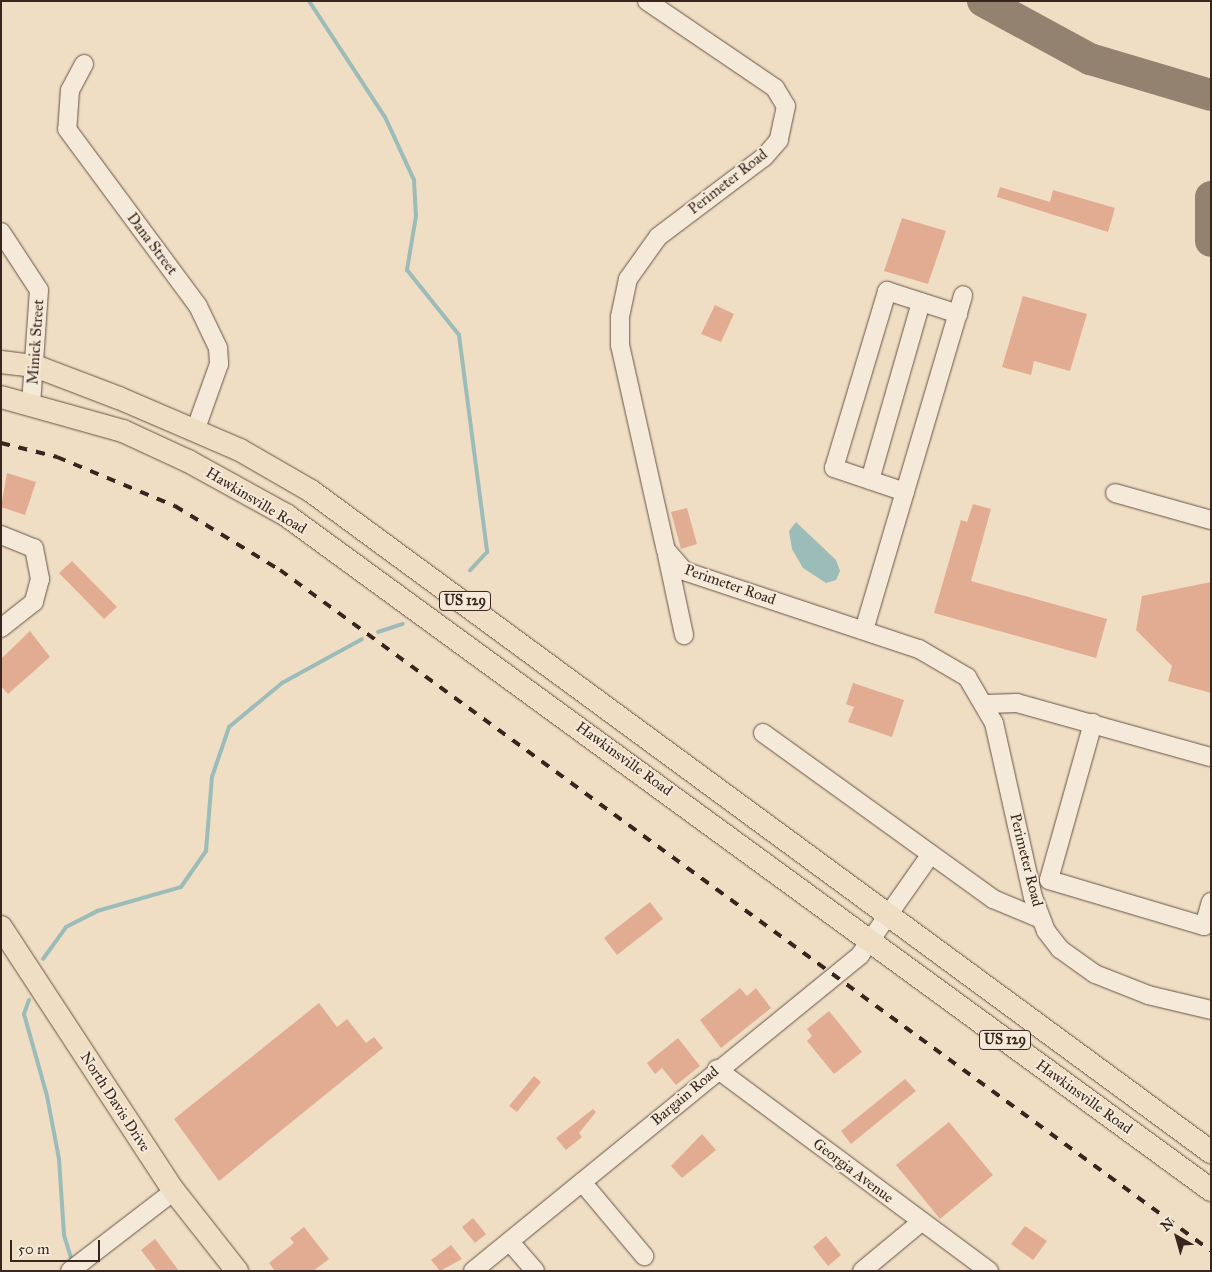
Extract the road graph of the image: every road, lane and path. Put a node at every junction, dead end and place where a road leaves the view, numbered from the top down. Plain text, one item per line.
1 (647, 1) edge
2 (84, 64) dead end
3 (1, 232) edge
4 (963, 295) dead end
5 (921, 302) junction
6 (958, 314) junction
7 (1, 362) edge
8 (35, 366) junction
9 (1, 397) edge
10 (31, 404) junction
11 (195, 431) junction
12 (870, 480) junction
13 (905, 492) junction
14 (1115, 493) dead end
15 (1211, 520) edge
16 (1, 535) edge
17 (666, 550) junction
18 (1, 628) edge
19 (864, 630) junction
20 (684, 635) dead end
21 (986, 704) junction
22 (1093, 723) junction
23 (763, 733) dead end
24 (1211, 757) edge
25 (931, 854) junction
26 (1211, 902) edge
27 (888, 914) junction
28 (1041, 919) junction
29 (1, 927) edge
30 (869, 942) junction
31 (1211, 1010) edge
32 (717, 1069) junction
33 (1211, 1152) edge
34 (582, 1182) junction
35 (1211, 1190) edge
36 (174, 1191) junction
37 (921, 1222) junction
38 (510, 1242) junction
39 (644, 1256) dead end
40 (70, 1271) edge
41 (237, 1271) edge
42 (473, 1271) edge
43 (535, 1271) edge
44 (862, 1271) edge
45 (989, 1271) edge

1 - 17 street, Perimeter Road
2 - 11 street, Dana Street
3 - 8 street, Minick Street
4 - 6 street
5 - 6 street
5 - 12 street
5 - 12 street
6 - 13 street
7 - 8 main road, Hawkinsville Road / US 129
8 - 10 street, Minick Street
8 - 11 main road, Hawkinsville Road / US 129
9 - 10 main road, Hawkinsville Road / US 129
10 - 30 main road, Hawkinsville Road / US 129
11 - 27 main road, Hawkinsville Road / US 129
12 - 13 street
13 - 19 street
14 - 15 street
16 - 18 street
17 - 19 street, Perimeter Road
17 - 20 street
19 - 21 street, Perimeter Road
21 - 22 street
21 - 28 street, Perimeter Road
22 - 24 street
22 - 26 street
23 - 25 street
25 - 27 street, Bargain Road
25 - 28 street
27 - 30 street, Bargain Road
27 - 33 main road, Hawkinsville Road / US 129
28 - 31 street, Perimeter Road
29 - 36 main road, North Davis Drive
30 - 32 street, Bargain Road
30 - 35 main road, Hawkinsville Road / US 129
32 - 34 street, Bargain Road
32 - 37 street, Georgia Avenue
34 - 38 street, Bargain Road
34 - 39 street
36 - 40 street
36 - 41 main road, North Davis Drive
37 - 44 street
37 - 45 street, Georgia Avenue
38 - 42 street, Bargain Road
38 - 43 street

